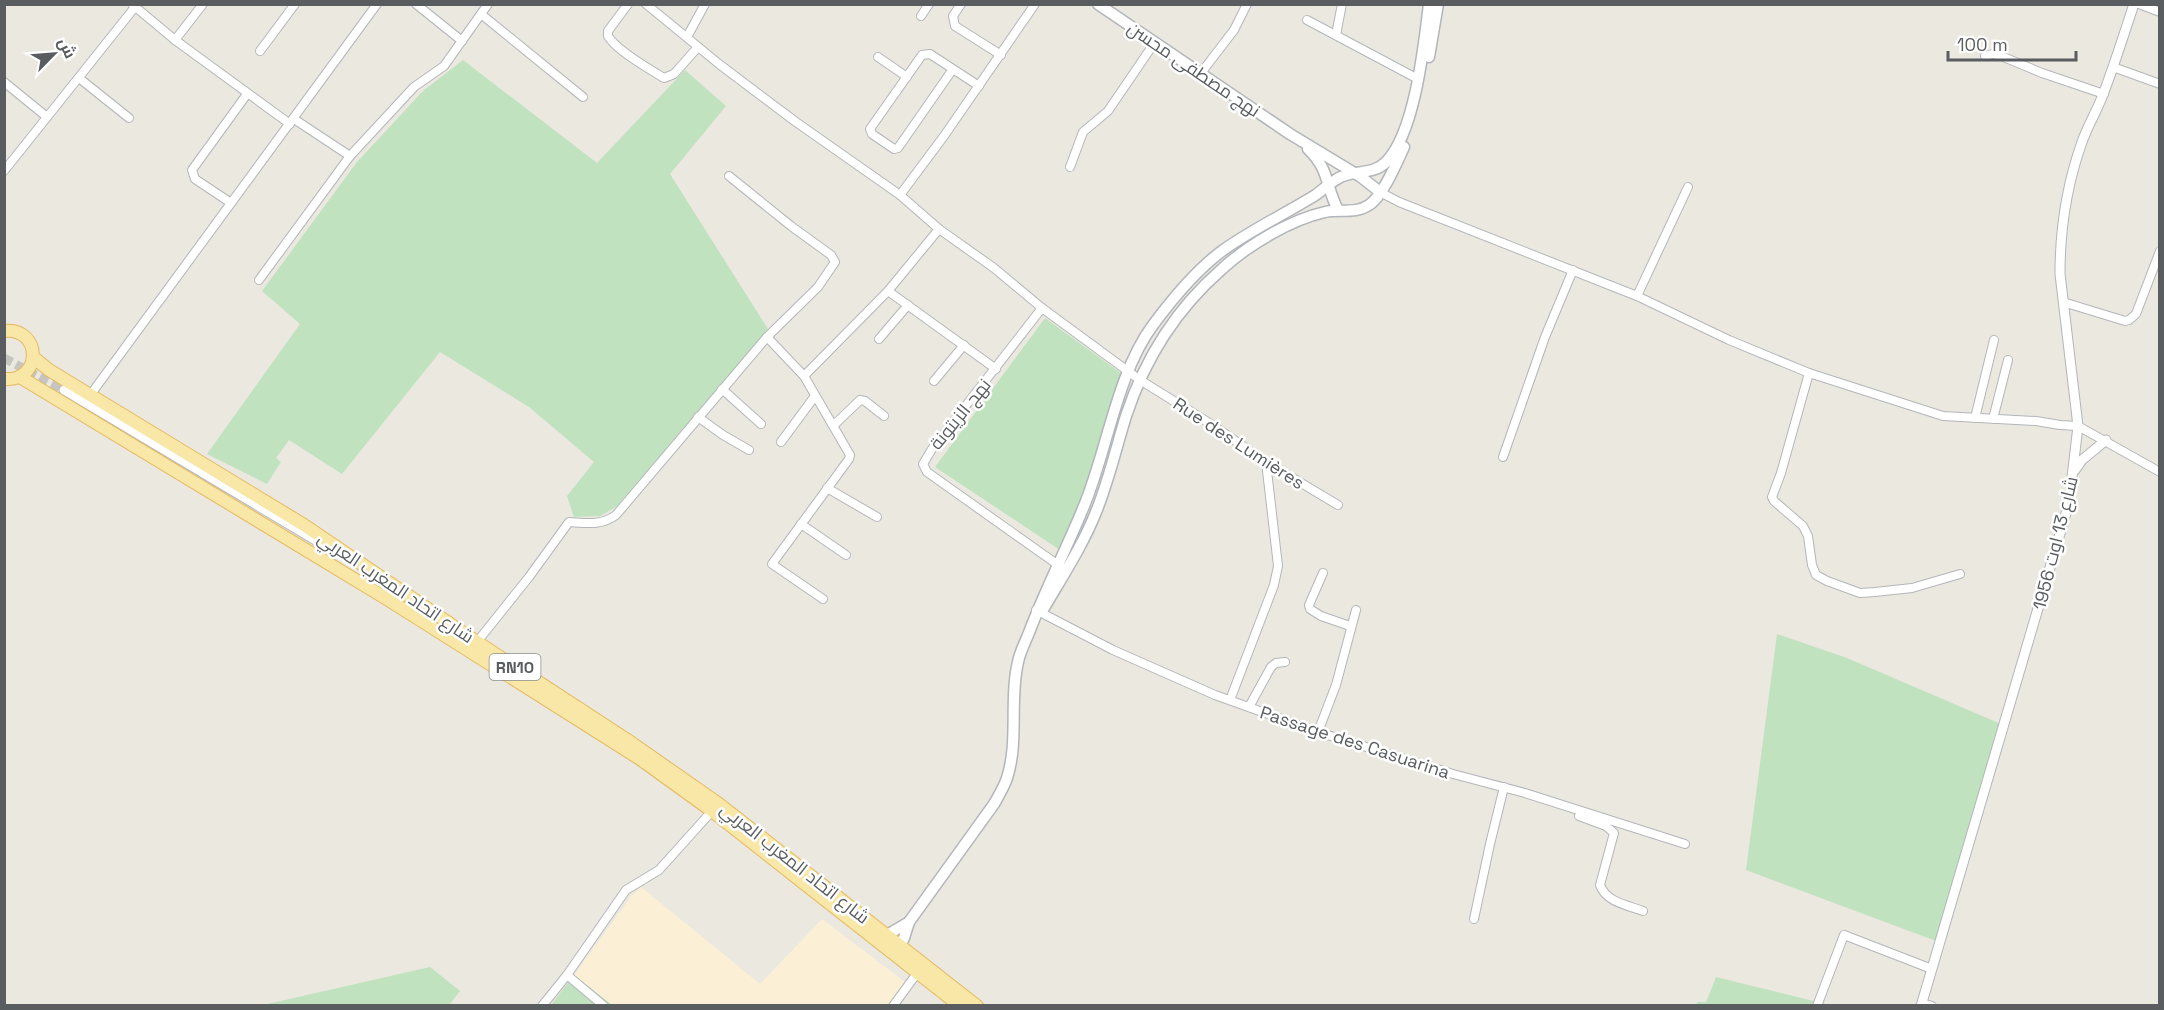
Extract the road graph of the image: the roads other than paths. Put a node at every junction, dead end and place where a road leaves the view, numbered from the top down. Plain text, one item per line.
1 (203, 4) edge
2 (296, 4) edge
3 (377, 4) edge
4 (416, 4) edge
5 (488, 4) edge
6 (628, 4) edge
7 (646, 4) edge
8 (705, 4) edge
9 (929, 4) edge
10 (962, 4) edge
11 (1035, 4) edge
12 (1247, 4) edge
13 (1342, 4) edge
14 (1429, 4) edge
15 (1438, 4) edge
16 (2134, 4) edge
17 (2139, 4) edge
18 (134, 6) edge
19 (1103, 6) edge
20 (2160, 12) edge
21 (481, 14) junction
22 (921, 16) dead end
23 (1307, 20) dead end
24 (1336, 35) junction
25 (687, 37) junction
26 (175, 40) junction
27 (462, 41) junction
28 (1155, 42) junction
29 (698, 47) junction
30 (260, 51) dead end
31 (1001, 55) junction
32 (1985, 56) dead end
33 (878, 57) dead end
34 (2113, 67) junction
35 (953, 69) junction
36 (1201, 73) junction
37 (907, 77) junction
38 (79, 78) junction
39 (1418, 79) junction
40 (4, 82) edge
41 (2160, 84) edge
42 (979, 86) junction
43 (247, 94) junction
44 (2104, 94) junction
45 (583, 98) dead end
46 (47, 117) junction
47 (129, 118) dead end
48 (292, 122) junction
49 (1290, 134) junction
50 (350, 156) junction
51 (1070, 167) dead end
52 (4, 171) edge
53 (1357, 174) junction
54 (729, 176) dead end
55 (1329, 184) junction
56 (1688, 187) dead end
57 (1380, 192) junction
58 (900, 195) junction
59 (231, 203) junction
60 (1338, 210) junction
61 (939, 229) junction
62 (2160, 251) edge
63 (1573, 270) junction
64 (258, 280) dead end
65 (888, 291) junction
66 (1636, 296) junction
67 (2062, 302) junction
68 (908, 305) junction
69 (1042, 308) junction
70 (6, 328) edge
71 (767, 337) junction
72 (879, 339) dead end
73 (1994, 340) dead end
74 (964, 345) junction
75 (33, 357) junction
76 (2008, 360) dead end
77 (996, 369) junction
78 (1128, 371) junction
79 (1809, 373) junction
80 (804, 376) junction
81 (20, 377) junction
82 (4, 379) edge
83 (1140, 380) junction
84 (934, 381) dead end
85 (722, 389) junction
86 (64, 390) tunnel mouth
87 (91, 394) junction
88 (815, 396) junction
89 (884, 416) dead end
90 (698, 417) junction
91 (1975, 418) junction
92 (1993, 419) junction
93 (761, 424) dead end
94 (834, 425) junction
95 (2078, 426) junction
96 (2106, 440) junction
97 (781, 442) dead end
98 (749, 450) dead end
99 (1503, 457) dead end
100 (1266, 462) junction
101 (2074, 472) junction
102 (2160, 472) edge
103 (827, 488) junction
104 (1338, 505) dead end
105 (877, 517) dead end
106 (801, 524) junction
107 (846, 555) dead end
108 (1062, 568) junction
109 (1323, 573) dead end
110 (1960, 574) dead end
111 (396, 588) junction
112 (823, 599) dead end
113 (1356, 610) dead end
114 (1038, 612) junction
115 (1350, 626) junction
116 (477, 642) junction
117 (1285, 662) dead end
118 (1230, 700) junction
119 (1249, 707) junction
120 (1318, 732) junction
121 (1504, 789) junction
122 (712, 811) junction
123 (1685, 844) dead end
124 (1643, 911) dead end
125 (1474, 920) dead end
126 (909, 922) junction
127 (883, 939) junction
128 (898, 950) junction
129 (1932, 969) junction
130 (918, 972) junction
131 (567, 975) junction
132 (1922, 1004) edge
133 (542, 1005) edge
134 (604, 1005) edge
135 (893, 1005) edge
136 (960, 1005) edge
137 (977, 1005) edge
138 (1817, 1005) edge
139 (1932, 1005) edge

1 - 26 street
2 - 30 street
3 - 48 street
4 - 27 street
5 - 21 street
6 - 29 street
7 - 25 street, Rue des Lumières
8 - 25 street
9 - 22 street
10 - 31 street
11 - 31 street
12 - 36 street
13 - 24 street
14 - 39 main road
15 - 57 main road
16 - 34 street, شارع 13 اوت 1956
17 - 20 street
18 - 26 street
18 - 38 street
19 - 28 main road, نهج مصطفى محسن
21 - 27 street
21 - 45 street
23 - 24 street
24 - 39 street
25 - 29 street, Rue des Lumières
26 - 43 street
27 - 50 street
28 - 36 main road, نهج مصطفى محسن
28 - 51 street
29 - 58 street, Rue des Lumières
31 - 42 street
32 - 44 street
33 - 37 street
34 - 41 street
34 - 44 street, شارع 13 اوت 1956
35 - 37 street
35 - 37 street
35 - 42 street
36 - 49 main road, نهج مصطفى محسن
38 - 46 street
38 - 47 street
39 - 53 main road
40 - 46 street
42 - 58 street
43 - 48 street
43 - 59 street
44 - 67 street, شارع 13 اوت 1956
46 - 52 street
48 - 50 street
48 - 59 street
49 - 53 main road, نهج مصطفى محسن
49 - 55 main road, نهج مصطفى محسن
50 - 64 street
53 - 55 main road
53 - 57 main road, نهج مصطفى محسن
54 - 71 street
55 - 60 main road
55 - 78 main road
56 - 66 street
57 - 60 main road
57 - 63 street
58 - 61 street, Rue des Lumières
59 - 87 street
60 - 83 main road
61 - 65 street
61 - 69 street, Rue des Lumières
62 - 67 street
63 - 66 street
63 - 99 street
65 - 68 street
65 - 80 street
66 - 79 street
67 - 95 street, شارع 13 اوت 1956
68 - 72 street
68 - 74 street
69 - 77 street, نهج الزيتونة
69 - 78 street, Rue des Lumières
70 - 75 main road, RN10
71 - 80 street
71 - 85 street
73 - 91 street
74 - 77 street
74 - 84 street
75 - 81 main road
75 - 87 main road, شارع اتحاد المغرب العربي / RN10
76 - 92 street
77 - 108 street, نهج الزيتونة
78 - 83 street, Rue des Lumières
78 - 108 main road
79 - 91 street
79 - 110 street
80 - 88 street
81 - 82 main road
81 - 122 main road, شارع اتحاد المغرب العربي / RN10
83 - 100 street, Rue des Lumières
83 - 108 main road
85 - 90 street
85 - 93 street
86 - 111 street
87 - 111 main road, شارع اتحاد المغرب العربي / RN10
88 - 94 street
88 - 97 street
89 - 94 street
90 - 98 street
90 - 116 street
91 - 92 street
92 - 95 street
94 - 103 street
95 - 96 street
95 - 101 street, شارع 13 اوت 1956
96 - 101 street
96 - 102 street
100 - 104 street, Rue des Lumières
100 - 118 street
101 - 129 street, شارع 13 اوت 1956
103 - 105 street
103 - 106 street
106 - 107 street
106 - 112 street
108 - 114 main road
109 - 115 street
111 - 116 main road, شارع اتحاد المغرب العربي / RN10
113 - 115 street
114 - 118 street, Passage des Casuarina
114 - 126 main road
115 - 120 street
116 - 127 main road, شارع اتحاد المغرب العربي / RN10
117 - 119 street
118 - 119 street, Passage des Casuarina
119 - 120 street, Passage des Casuarina
120 - 121 street, Passage des Casuarina
121 - 123 street, Passage des Casuarina
121 - 124 street
121 - 125 street
122 - 127 main road, شارع اتحاد المغرب العربي / RN10
122 - 131 street
126 - 127 main road
126 - 128 main road
127 - 128 main road, شارع اتحاد المغرب العربي / RN10
128 - 130 main road, شارع اتحاد المغرب العربي / RN10
128 - 137 main road, شارع اتحاد المغرب العربي / RN10
129 - 132 street, شارع 13 اوت 1956
129 - 138 street
130 - 135 street
130 - 136 main road, شارع اتحاد المغرب العربي / RN10
131 - 133 street
131 - 134 street
132 - 139 street

